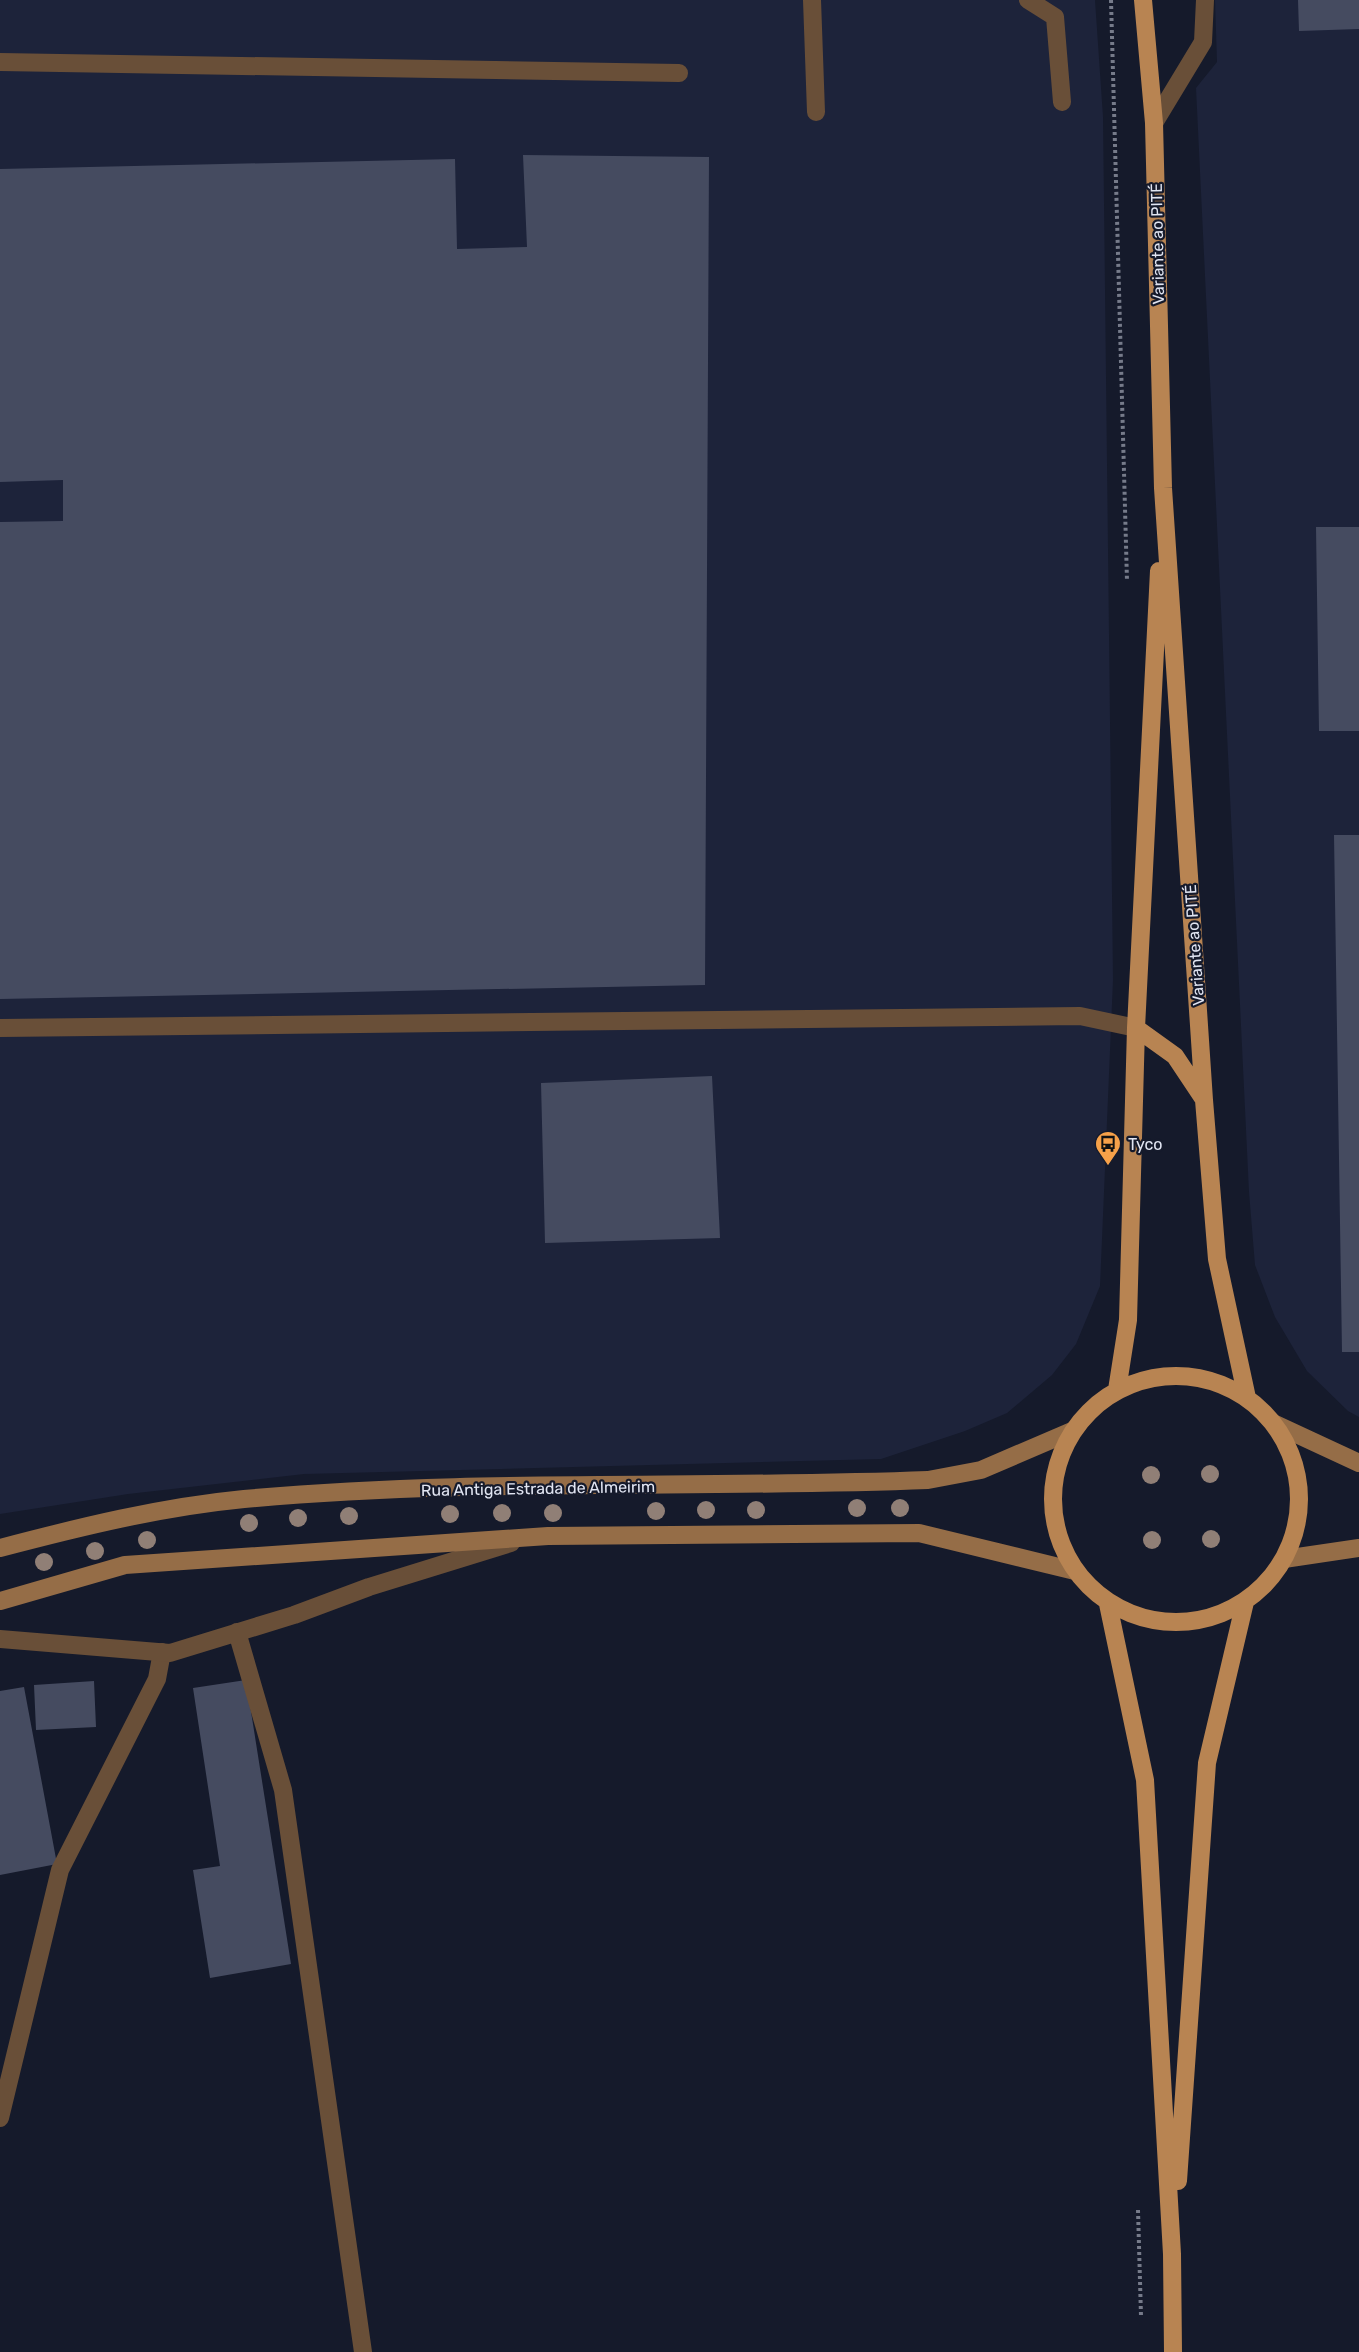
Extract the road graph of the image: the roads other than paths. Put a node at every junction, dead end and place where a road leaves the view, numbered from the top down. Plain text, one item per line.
1 (812, 0) edge
2 (1028, 0) edge
3 (1143, 0) edge
4 (1204, 0) edge
5 (0, 62) edge
6 (679, 73) dead end
7 (1062, 102) dead end
8 (816, 112) dead end
9 (1154, 123) junction
10 (1163, 488) junction
11 (0, 1028) edge
12 (1136, 1028) junction
13 (1204, 1100) junction
14 (1117, 1390) junction
15 (1247, 1398) junction
16 (1275, 1424) junction
17 (1072, 1431) junction
18 (1359, 1463) edge
19 (548, 1536) junction
20 (0, 1548) edge
21 (1359, 1548) edge
22 (1284, 1559) junction
23 (1075, 1571) junction
24 (0, 1601) edge
25 (1245, 1602) junction
26 (1108, 1604) junction
27 (237, 1632) junction
28 (0, 1640) edge
29 (162, 1652) junction
30 (0, 2118) edge
31 (1172, 2254) junction
32 (363, 2352) edge
33 (1173, 2352) edge

1 - 8 street
2 - 7 street
3 - 9 main road, Variante ao PITÉ
4 - 9 street
5 - 6 street
9 - 10 main road, Variante ao PITÉ
10 - 12 main road, Variante ao PITÉ
10 - 13 main road, Variante ao PITÉ
11 - 12 street
12 - 13 main road
12 - 14 main road, Variante ao PITÉ
13 - 15 main road, Variante ao PITÉ
14 - 15 main road
14 - 17 main road
15 - 16 main road
16 - 18 street
16 - 22 main road
17 - 20 street, Rua Antiga Estrada de Almeirim
17 - 23 main road
19 - 23 street
19 - 24 street
19 - 27 street
21 - 22 street
22 - 25 main road
23 - 26 main road
25 - 26 main road
25 - 31 main road
26 - 31 main road
27 - 29 street
27 - 32 street
28 - 29 street
29 - 30 street
31 - 33 main road

